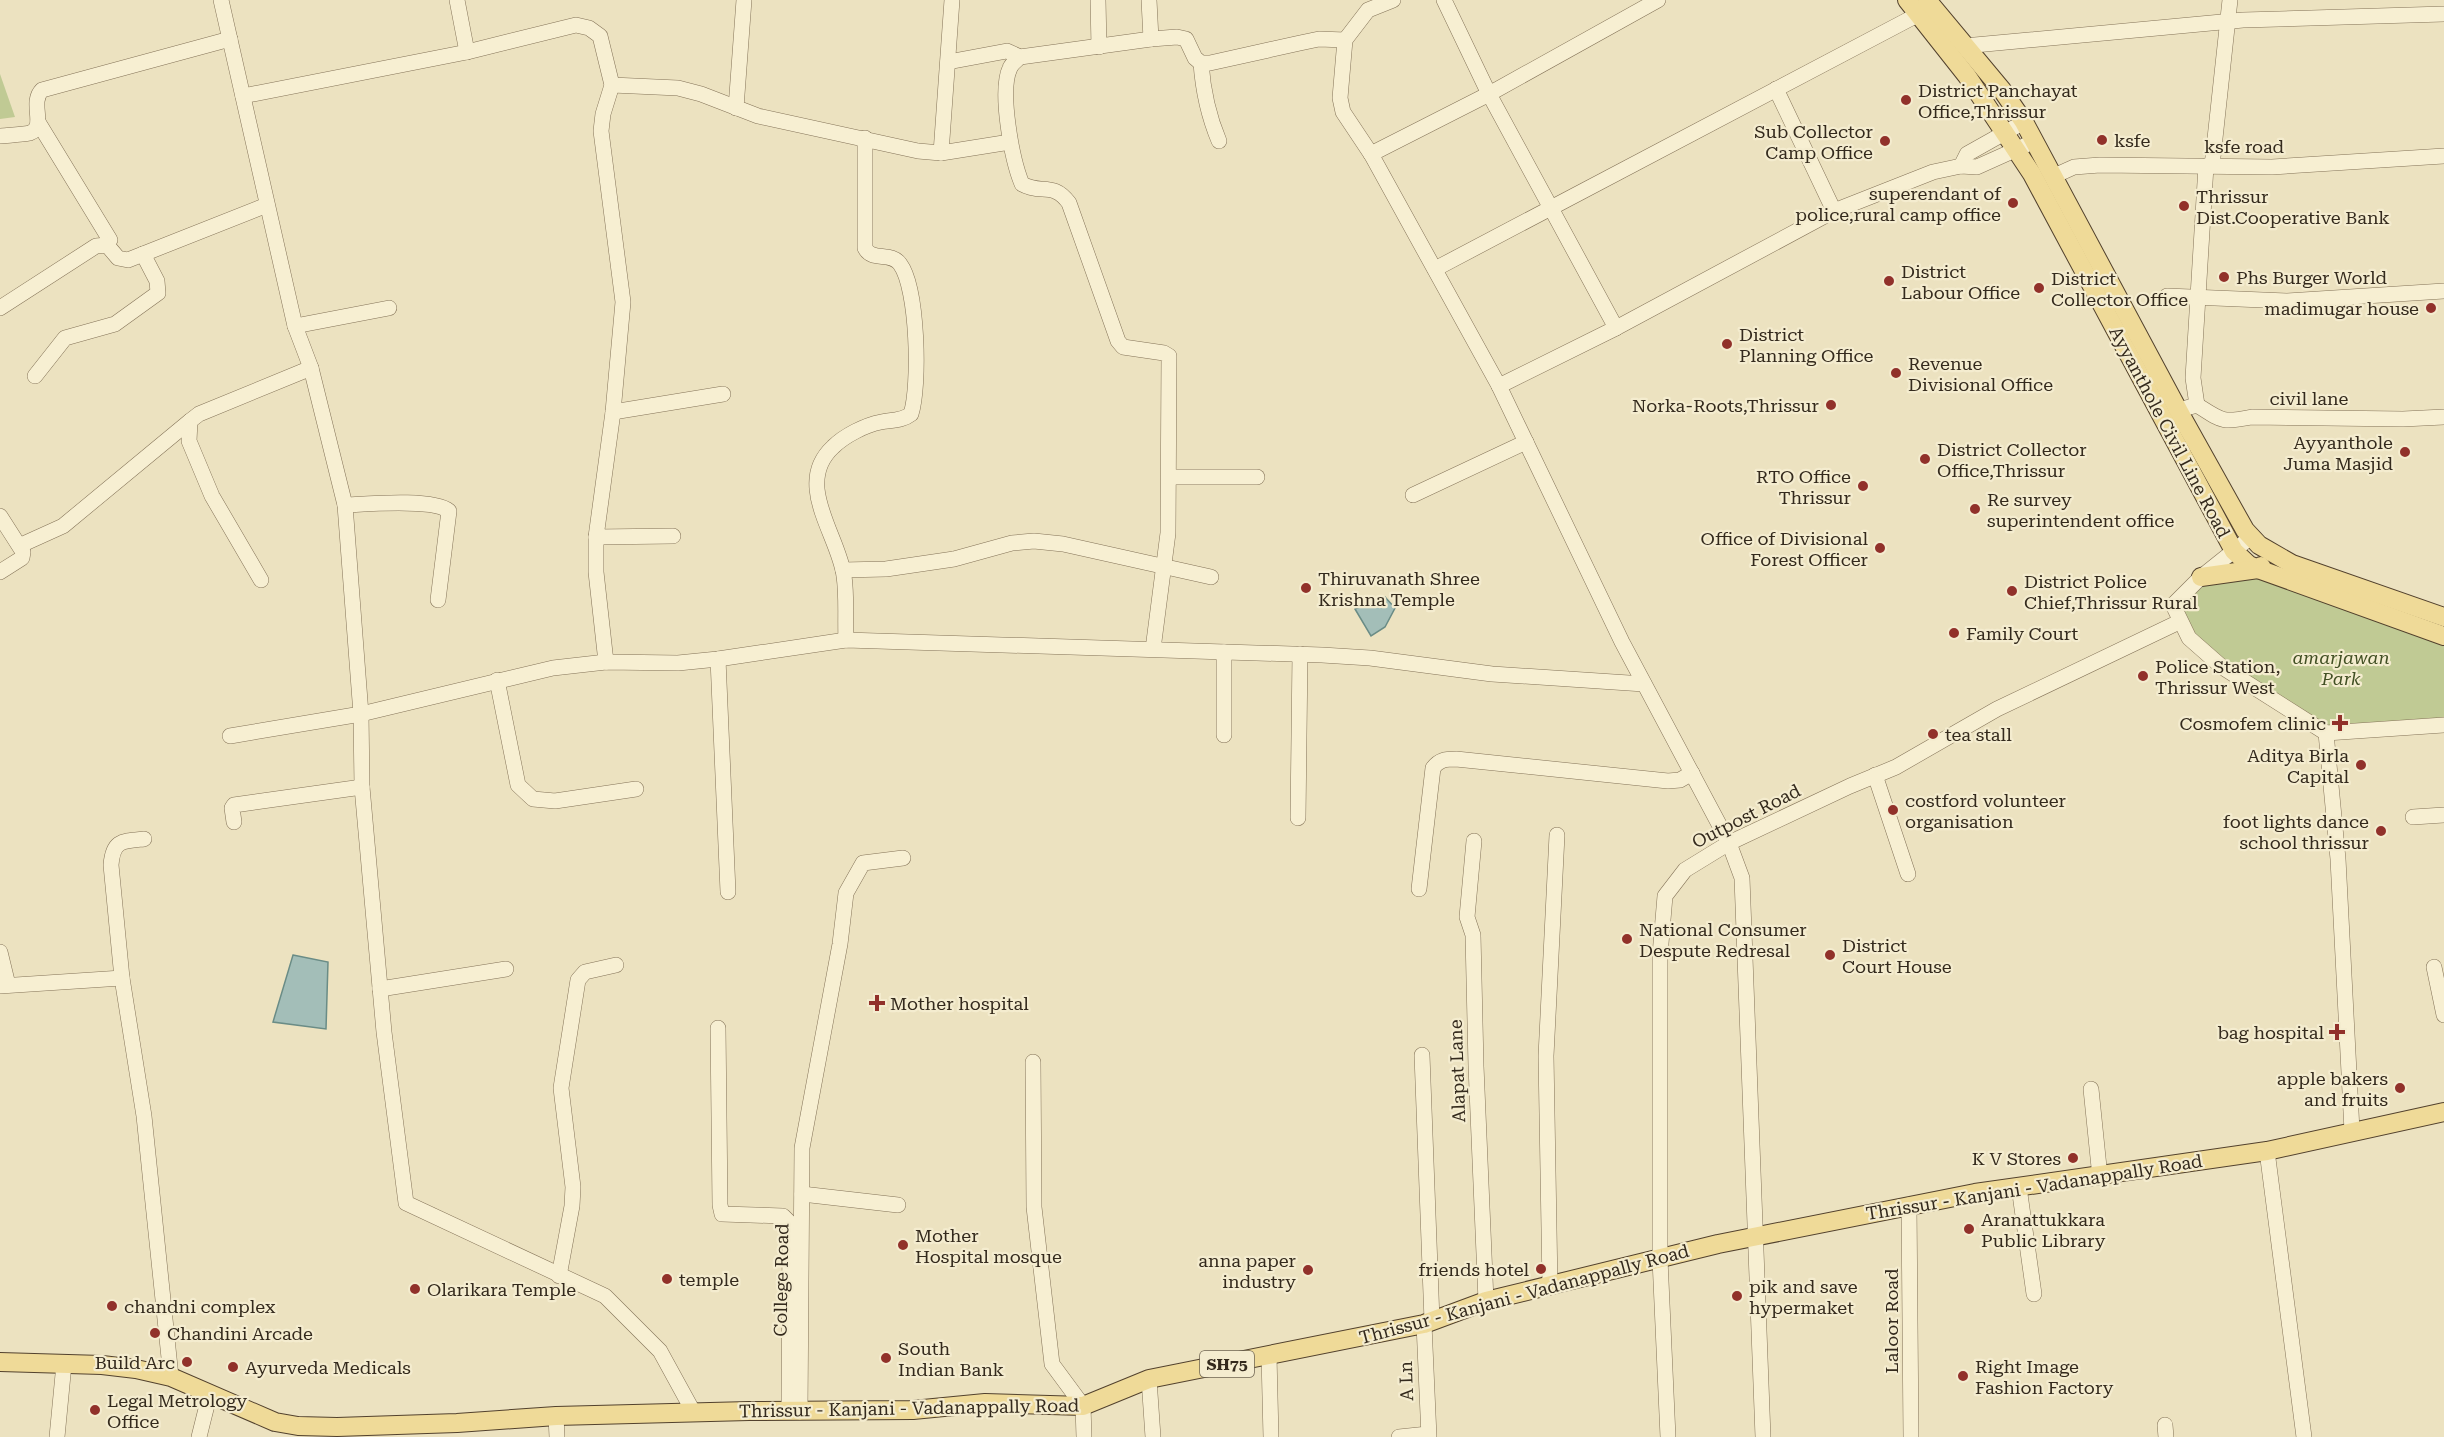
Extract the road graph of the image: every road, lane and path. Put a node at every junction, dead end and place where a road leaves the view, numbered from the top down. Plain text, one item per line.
1 (221, 0) edge
2 (457, 0) edge
3 (744, 0) edge
4 (952, 0) edge
5 (1098, 0) edge
6 (1149, 0) edge
7 (1393, 0) edge
8 (1444, 0) edge
9 (1907, 0) edge
10 (2230, 0) edge
11 (1649, 2) edge
12 (1368, 5) edge
13 (1923, 7) edge
14 (2444, 14) edge
15 (2227, 22) junction
16 (230, 39) junction
17 (1151, 39) junction
18 (1344, 40) junction
19 (1964, 45) junction
20 (1099, 47) junction
21 (467, 52) junction
22 (1020, 57) junction
23 (948, 62) junction
24 (1200, 63) junction
25 (612, 85) junction
26 (1776, 89) junction
27 (1489, 94) junction
28 (243, 96) junction
29 (736, 108) junction
30 (38, 122) junction
31 (2024, 122) junction
32 (2006, 132) junction
33 (0, 136) edge
34 (865, 138) junction
35 (2034, 140) junction
36 (1220, 141) dead end
37 (1010, 142) junction
38 (2017, 150) junction
39 (941, 153) junction
40 (1371, 154) junction
41 (2440, 157) edge
42 (1960, 166) junction
43 (2209, 166) junction
44 (2054, 176) junction
45 (267, 205) junction
46 (1551, 208) junction
47 (1834, 211) junction
48 (110, 240) dead end
49 (143, 254) junction
50 (1436, 269) junction
51 (2444, 291) edge
52 (2167, 296) dead end
53 (2199, 297) junction
54 (0, 308) edge
55 (389, 308) dead end
56 (295, 326) junction
57 (1616, 328) junction
58 (311, 368) junction
59 (35, 376) dead end
60 (1499, 386) junction
61 (723, 394) dead end
62 (2197, 405) junction
63 (613, 412) junction
64 (2181, 415) junction
65 (2444, 417) edge
66 (190, 421) junction
67 (2166, 428) junction
68 (1526, 442) junction
69 (1169, 477) junction
70 (1257, 477) dead end
71 (1413, 495) dead end
72 (345, 505) junction
73 (0, 516) edge
74 (673, 536) dead end
75 (596, 537) junction
76 (2251, 537) junction
77 (21, 545) junction
78 (2234, 551) junction
79 (2271, 553) junction
80 (1164, 567) junction
81 (2258, 569) junction
82 (843, 570) junction
83 (0, 572) edge
84 (1211, 577) dead end
85 (2201, 577) junction
86 (261, 580) dead end
87 (438, 600) dead end
88 (2444, 617) edge
89 (2179, 622) junction
90 (2444, 636) edge
91 (846, 640) junction
92 (1154, 649) junction
93 (1224, 652) junction
94 (1300, 654) junction
95 (718, 659) junction
96 (606, 662) junction
97 (497, 680) junction
98 (1644, 684) junction
99 (362, 714) junction
100 (2444, 725) edge
101 (2326, 733) junction
102 (1224, 735) dead end
103 (230, 736) dead end
104 (1692, 773) junction
105 (1875, 775) junction
106 (362, 787) junction
107 (636, 789) dead end
108 (2444, 815) edge
109 (2413, 817) dead end
110 (1298, 818) dead end
111 (234, 822) dead end
112 (1557, 835) dead end
113 (144, 839) dead end
114 (1474, 841) dead end
115 (1729, 843) junction
116 (903, 858) dead end
117 (1908, 874) dead end
118 (1419, 889) dead end
119 (728, 892) dead end
120 (0, 952) edge
121 (616, 965) dead end
122 (2434, 967) dead end
123 (506, 969) dead end
124 (122, 978) junction
125 (4, 986) edge
126 (380, 989) junction
127 (2444, 1015) edge
128 (718, 1028) dead end
129 (1422, 1054) dead end
130 (1033, 1062) dead end
131 (2091, 1089) dead end
132 (2444, 1112) edge
133 (2352, 1131) junction
134 (2267, 1151) junction
135 (2100, 1177) junction
136 (2019, 1187) junction
137 (802, 1194) junction
138 (1909, 1205) junction
139 (898, 1206) dead end
140 (1754, 1238) junction
141 (1660, 1259) junction
142 (559, 1275) junction
143 (1550, 1286) junction
144 (2034, 1294) dead end
145 (1486, 1301) junction
146 (1428, 1323) junction
147 (1269, 1356) junction
148 (0, 1362) edge
149 (64, 1364) junction
150 (171, 1377) junction
151 (1149, 1379) junction
152 (210, 1393) junction
153 (1083, 1406) junction
154 (794, 1412) junction
155 (694, 1413) junction
156 (556, 1416) junction
157 (412, 1430) edge
158 (1428, 1436) edge
159 (57, 1437) edge
160 (199, 1437) edge
161 (557, 1437) edge
162 (1084, 1437) edge
163 (1153, 1437) edge
164 (1271, 1437) edge
165 (1399, 1437) edge
166 (1668, 1437) edge
167 (1763, 1437) edge
168 (1911, 1437) edge
169 (2304, 1437) edge

1 - 16 street
2 - 21 street
3 - 29 street
4 - 23 street
5 - 20 street
6 - 17 street
7 - 12 street
8 - 27 street
9 - 13 main road, Ayyanthole Civil Line Road
10 - 15 street
11 - 27 street
12 - 18 street
13 - 19 main road, Ayyanthole Civil Line Road
13 - 26 street
13 - 32 main road, Ayyanthole Civil Line Road
14 - 15 street
15 - 19 street
15 - 43 street
16 - 28 street
16 - 30 street
17 - 20 street
17 - 24 street
18 - 24 street
18 - 40 street
19 - 31 main road, Ayyanthole Civil Line Road
20 - 22 street
21 - 25 street
21 - 28 street
22 - 23 street
22 - 37 street
23 - 39 street
24 - 36 street
25 - 29 street
25 - 63 street
26 - 46 street
26 - 47 street
27 - 40 street
27 - 46 street
28 - 45 street
29 - 34 street
30 - 33 street
30 - 48 street
31 - 32 street
31 - 35 main road, Ayyanthole Civil Line Road
32 - 38 main road, Ayyanthole Civil Line Road
32 - 42 street
34 - 39 street
34 - 82 street
35 - 38 street
35 - 44 main road, Ayyanthole Civil Line Road
37 - 39 street
37 - 69 street
38 - 42 street
38 - 67 main road, Ayyanthole Civil Line Road
40 - 50 street
41 - 43 street, ksfe road
42 - 47 street
43 - 44 street, ksfe road
43 - 53 street
44 - 64 main road, Ayyanthole Civil Line Road
45 - 49 street
45 - 56 street
46 - 50 street
46 - 57 street
47 - 57 street
49 - 54 street
49 - 59 street
50 - 60 street
51 - 53 street
52 - 53 street
53 - 62 street
55 - 56 street
56 - 58 street
57 - 60 street
58 - 66 street
58 - 72 street
60 - 68 street
61 - 63 street
62 - 64 street
62 - 65 street, civil lane
63 - 75 street
64 - 67 main road
64 - 76 main road, Ayyanthole Civil Line Road
66 - 77 street
66 - 86 street
67 - 78 main road, Ayyanthole Civil Line Road
68 - 71 street
68 - 98 street
69 - 70 street
69 - 80 street
72 - 87 street
72 - 99 street
73 - 77 street
74 - 75 street
75 - 96 street
76 - 78 street
76 - 79 main road, Ayyanthole Civil Line Road
77 - 83 street
78 - 81 main road, Ayyanthole Civil Line Road
78 - 85 street
79 - 81 main road
79 - 88 main road, Ayyanthole Civil Line Road
80 - 82 street
80 - 84 street
80 - 92 street
81 - 85 main road
81 - 90 main road, Ayyanthole Civil Line Road
82 - 91 street
85 - 89 street
89 - 101 street
89 - 105 street, Outpost Road
91 - 92 street
91 - 95 street
92 - 93 street
93 - 94 street
93 - 102 street
94 - 98 street
94 - 110 street
95 - 96 street
95 - 119 street
96 - 97 street
97 - 99 street
97 - 107 street
98 - 104 street
99 - 103 street
99 - 106 street
100 - 101 street
101 - 133 street
104 - 115 street
104 - 118 street
105 - 115 street, Outpost Road
105 - 117 street
106 - 111 street
106 - 126 street
108 - 109 street
112 - 143 street
113 - 124 street
114 - 145 street, Alapat Lane
115 - 140 street
115 - 141 street, Outpost Road
116 - 137 street, College Road
120 - 125 street
121 - 142 street
122 - 127 street
123 - 126 street
124 - 125 street
124 - 150 street
126 - 142 street
128 - 154 street
129 - 146 street, A Ln
130 - 153 street
131 - 135 street
132 - 133 main road, Thrissur - Kanjani - Vadanappally Road / SH75
133 - 134 main road, Thrissur - Kanjani - Vadanappally Road / SH75
134 - 135 main road, Thrissur - Kanjani - Vadanappally Road / SH75
134 - 169 street
135 - 136 main road, Thrissur - Kanjani - Vadanappally Road / SH75
136 - 138 main road, Thrissur - Kanjani - Vadanappally Road / SH75
136 - 144 street
137 - 139 street
137 - 154 street, College Road
138 - 140 main road, Thrissur - Kanjani - Vadanappally Road / SH75
138 - 168 street, Laloor Road
140 - 141 main road, Thrissur - Kanjani - Vadanappally Road / SH75
140 - 167 street
141 - 143 main road, Thrissur - Kanjani - Vadanappally Road / SH75
141 - 166 street, Outpost Road
142 - 155 street
143 - 145 main road, Thrissur - Kanjani - Vadanappally Road / SH75
145 - 146 main road, Thrissur - Kanjani - Vadanappally Road / SH75
146 - 147 main road, Thrissur - Kanjani - Vadanappally Road / SH75
146 - 158 street, A Ln
147 - 151 main road, Thrissur - Kanjani - Vadanappally Road / SH75
147 - 164 street
148 - 149 main road, Thrissur - Kanjani - Vadanappally Road / SH75
149 - 150 main road, Thrissur - Kanjani - Vadanappally Road / SH75
149 - 159 street
150 - 152 main road, Thrissur - Kanjani - Vadanappally Road / SH75
151 - 153 main road, Thrissur - Kanjani - Vadanappally Road / SH75
151 - 163 street
152 - 157 main road, Thrissur - Kanjani - Vadanappally Road / SH75
152 - 160 street
153 - 154 main road, Thrissur - Kanjani - Vadanappally Road / SH75
153 - 162 street
154 - 155 main road, Thrissur - Kanjani - Vadanappally Road / SH75
155 - 156 main road, Thrissur - Kanjani - Vadanappally Road / SH75
156 - 157 main road, Thrissur - Kanjani - Vadanappally Road / SH75
156 - 161 street
158 - 165 street

